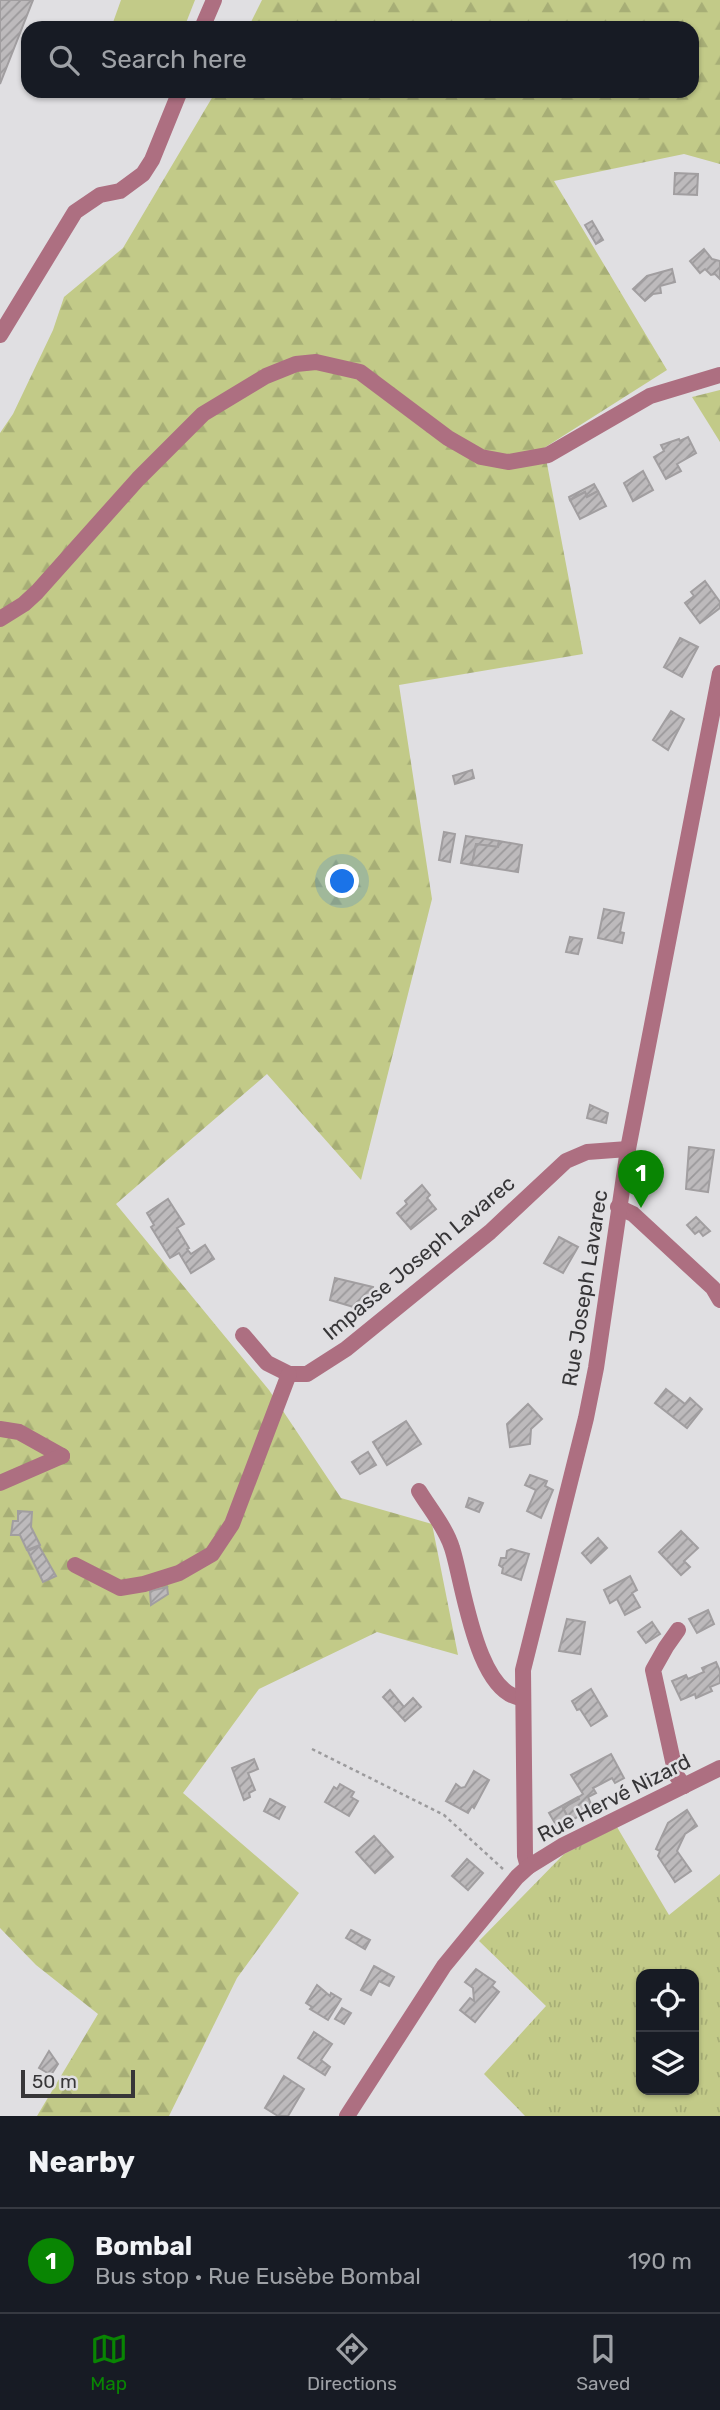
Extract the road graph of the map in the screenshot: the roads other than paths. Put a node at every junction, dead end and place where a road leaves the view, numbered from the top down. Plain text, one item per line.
1 (209, 3) edge
2 (204, 21) edge
3 (177, 98) edge
4 (0, 335) edge
5 (720, 375) edge
6 (0, 619) edge
7 (720, 675) edge
8 (628, 1149) junction
9 (618, 1207) junction
10 (717, 1293) edge
11 (243, 1335) dead end
12 (289, 1374) junction
13 (0, 1429) edge
14 (0, 1482) edge
15 (419, 1492) dead end
16 (75, 1565) dead end
17 (678, 1630) dead end
18 (523, 1698) junction
19 (720, 1768) edge
20 (684, 1786) junction
21 (522, 1872) junction
22 (347, 2116) edge

1 - 2 street
3 - 4 street
5 - 6 street
7 - 8 street, Rue Joseph Lavarec
8 - 9 street, Rue Joseph Lavarec
8 - 12 street, Impasse Joseph Lavarec
9 - 10 street
9 - 18 street, Rue Joseph Lavarec
11 - 12 street
12 - 16 street
13 - 14 street
15 - 18 street
17 - 20 street
18 - 21 street, Rue Joseph Lavarec
19 - 20 street, Rue Hervé Nizard
20 - 21 street, Rue Hervé Nizard
21 - 22 street, Rue Hervé Nizard

